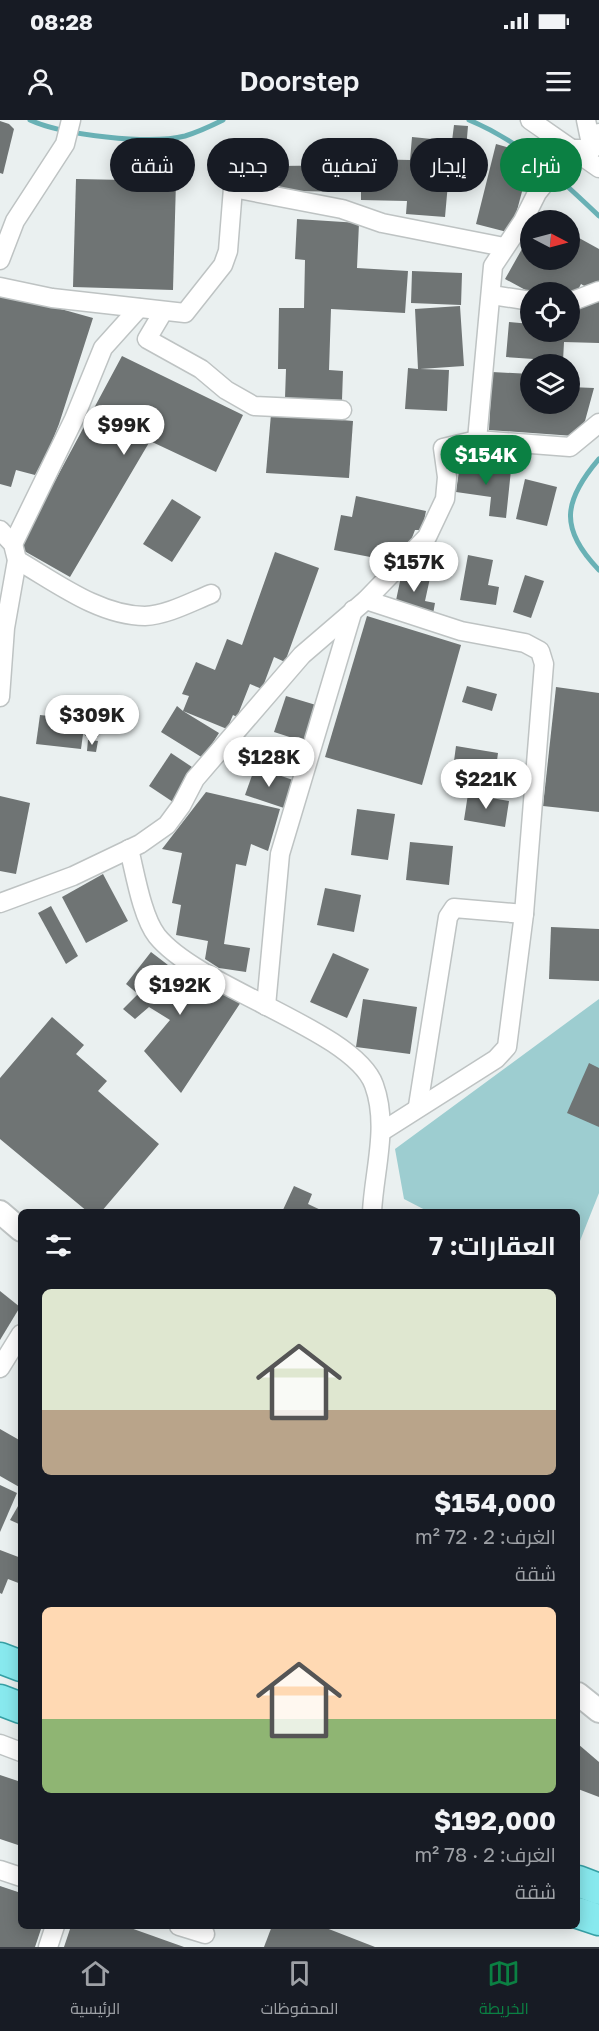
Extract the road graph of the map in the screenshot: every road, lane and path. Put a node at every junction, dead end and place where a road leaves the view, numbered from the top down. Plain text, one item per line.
1 (71, 120) edge
2 (530, 120) edge
3 (586, 120) edge
4 (556, 138) edge
5 (596, 141) edge
6 (582, 156) edge
7 (599, 168) edge
8 (233, 192) edge
9 (254, 192) edge
10 (538, 192) edge
11 (504, 247) junction
12 (0, 260) edge
13 (0, 287) edge
14 (599, 291) edge
15 (492, 295) junction
16 (580, 298) edge
17 (520, 299) edge
18 (139, 308) junction
19 (163, 312) junction
20 (342, 410) dead end
21 (599, 423) edge
22 (477, 440) junction
23 (0, 530) edge
24 (15, 552) junction
25 (211, 594) dead end
26 (360, 605) junction
27 (0, 697) edge
28 (129, 849) junction
29 (0, 903) edge
30 (524, 914) junction
31 (266, 1006) junction
32 (418, 1106) junction
33 (381, 1132) junction
34 (372, 1209) edge
35 (0, 1212) edge
36 (18, 1227) edge
37 (18, 1339) edge
38 (0, 1368) edge
39 (0, 1658) edge
40 (18, 1665) edge
41 (580, 1696) edge
42 (0, 1700) edge
43 (18, 1707) edge
44 (599, 1711) edge
45 (0, 1744) edge
46 (18, 1751) edge
47 (0, 1870) edge
48 (18, 1876) edge
49 (580, 1882) edge
50 (599, 1889) edge
51 (580, 1914) edge
52 (599, 1920) edge
53 (54, 1929) edge
54 (186, 1929) edge
55 (204, 1936) edge
56 (48, 1947) edge

1 - 12 street
2 - 4 street
3 - 5 street
6 - 7 street
8 - 19 street
9 - 11 street
10 - 11 street
11 - 15 street
13 - 18 street
14 - 16 street
15 - 17 street
15 - 22 street
18 - 19 street
18 - 24 street
19 - 20 street
21 - 22 street
22 - 26 street
23 - 24 street
24 - 25 street
24 - 27 street
26 - 28 street
26 - 30 street
26 - 31 street
28 - 29 street
28 - 31 street
30 - 32 street
30 - 32 street
31 - 33 street
32 - 33 street
33 - 34 street
35 - 36 street
37 - 38 street
39 - 40 main road
41 - 44 street
42 - 43 main road
45 - 46 street
47 - 48 street
49 - 50 main road
51 - 52 main road
53 - 56 street
54 - 55 street

